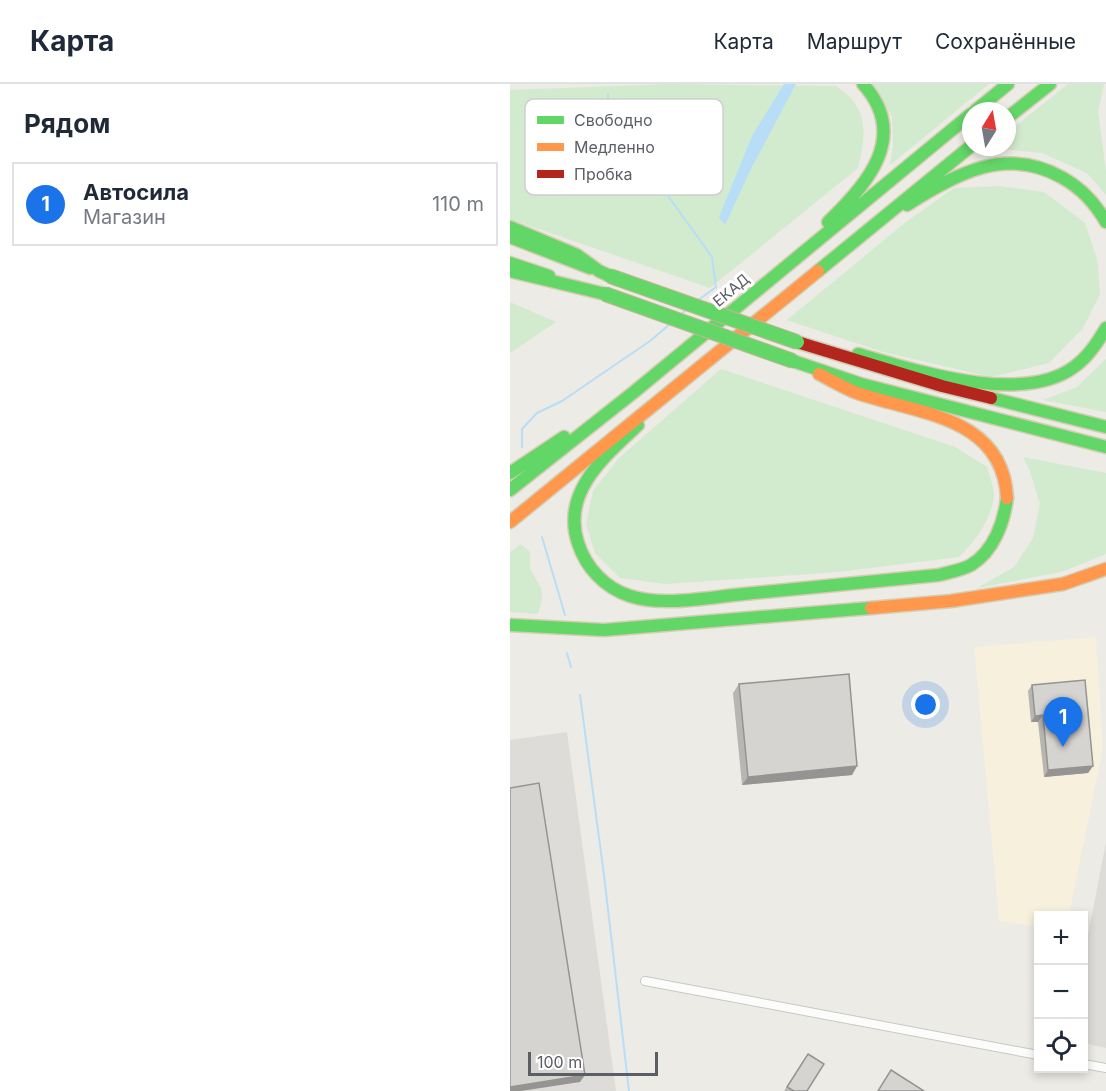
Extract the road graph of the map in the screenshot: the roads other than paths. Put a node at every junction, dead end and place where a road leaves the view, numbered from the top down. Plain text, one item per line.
1 (863, 84) edge
2 (1008, 84) edge
3 (1050, 84) edge
4 (986, 102) edge
5 (1016, 111) edge
6 (962, 121) edge
7 (962, 153) edge
8 (887, 213) junction
9 (1106, 222) edge
10 (510, 227) edge
11 (510, 237) edge
12 (510, 262) edge
13 (510, 271) edge
14 (780, 271) junction
15 (605, 274) junction
16 (583, 287) junction
17 (1106, 328) edge
18 (822, 350) junction
19 (808, 367) junction
20 (634, 392) junction
21 (647, 411) junction
22 (1106, 427) edge
23 (1106, 447) edge
24 (510, 473) edge
25 (510, 490) edge
26 (510, 522) edge
27 (1106, 569) edge
28 (510, 626) edge
29 (645, 981) dead end
30 (1034, 1054) edge
31 (1088, 1065) edge
32 (1106, 1068) edge

1 - 14 main road
2 - 4 main road
3 - 5 main road
6 - 14 main road, ЕКАД
7 - 8 main road
8 - 9 main road
8 - 21 main road
10 - 15 main road
11 - 15 main road
12 - 16 main road
13 - 16 main road
14 - 20 main road, ЕКАД
15 - 18 main road, bridge
16 - 19 main road, bridge
17 - 18 main road
18 - 22 main road
19 - 21 main road
19 - 23 main road
20 - 24 main road
20 - 25 main road, ЕКАД
21 - 26 main road
27 - 28 main road
29 - 30 street
31 - 32 street

